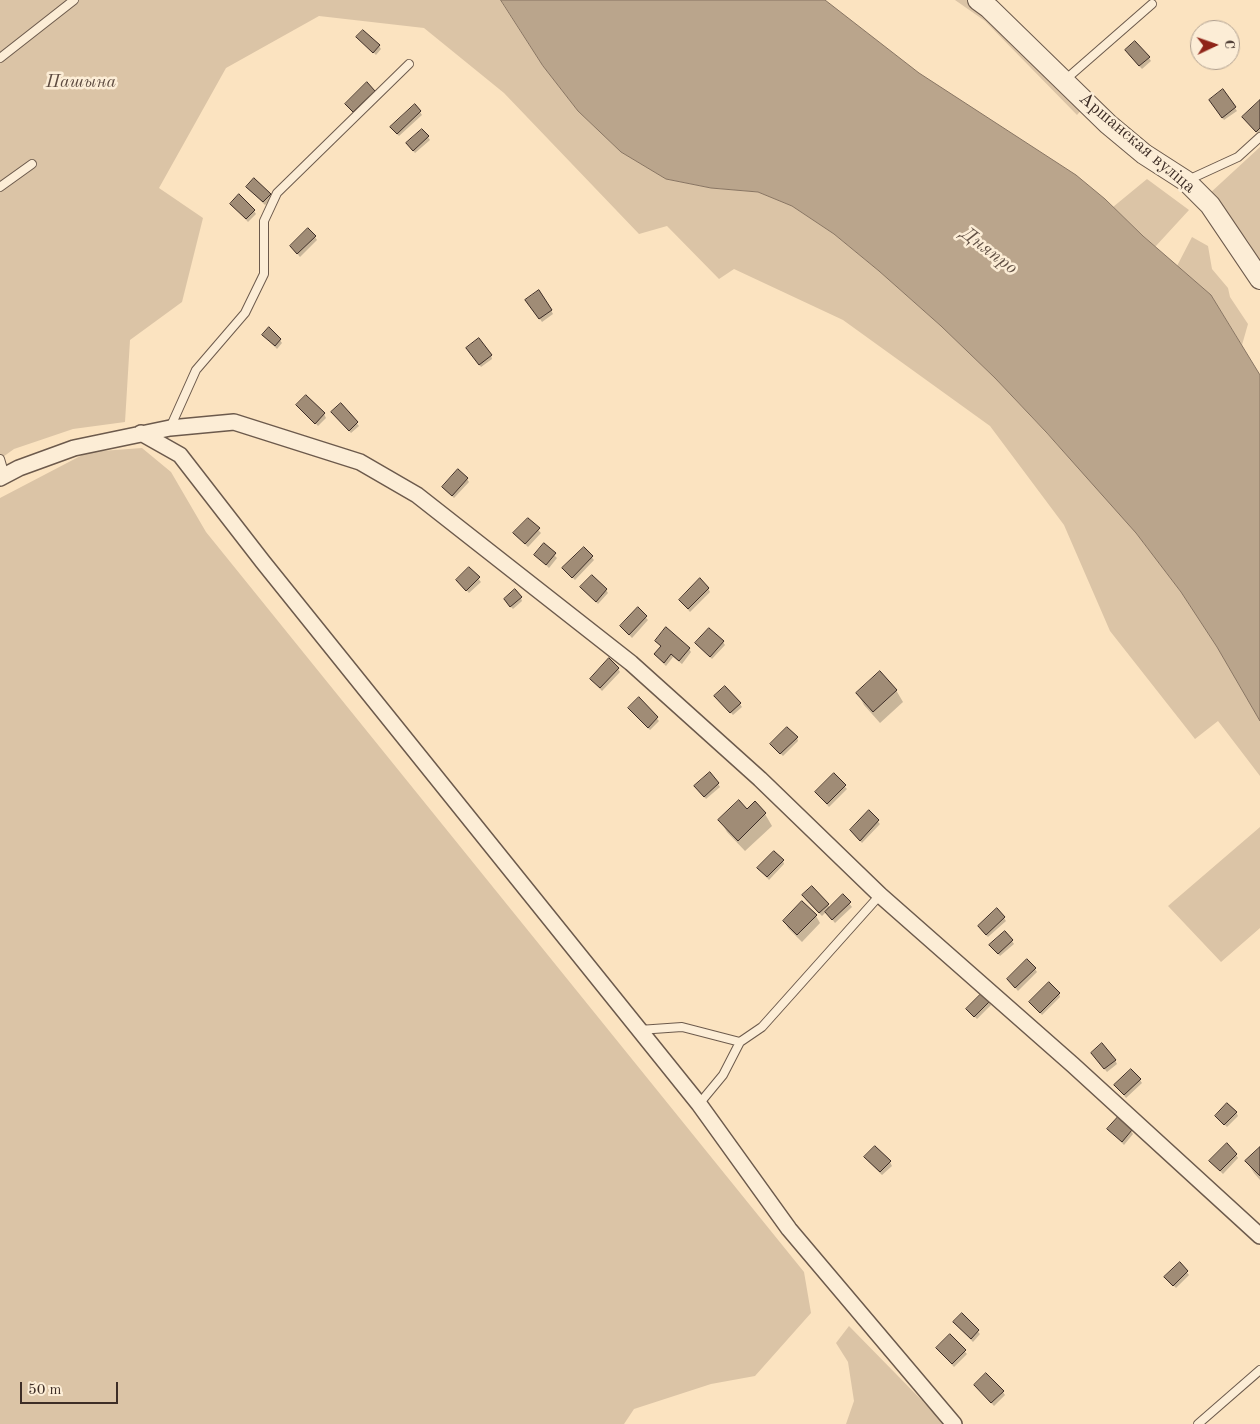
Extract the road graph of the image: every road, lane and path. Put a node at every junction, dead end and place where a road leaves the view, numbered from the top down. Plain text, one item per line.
1 (978, 0) edge
2 (69, 1) edge
3 (1152, 4) dead end
4 (0, 58) edge
5 (409, 64) dead end
6 (1064, 81) junction
7 (1260, 137) edge
8 (32, 164) dead end
9 (1186, 181) junction
10 (0, 187) edge
11 (1260, 279) edge
12 (170, 428) junction
13 (141, 434) junction
14 (0, 459) edge
15 (2, 477) edge
16 (880, 895) junction
17 (639, 1030) junction
18 (740, 1042) junction
19 (699, 1104) junction
20 (1260, 1236) edge
21 (1260, 1370) edge
22 (954, 1424) edge
23 (1198, 1424) edge

1 - 6 street, Аршанская вуліца
2 - 4 lane
3 - 6 lane
5 - 12 lane
6 - 9 street, Аршанская вуліца
7 - 9 lane
8 - 10 lane
9 - 11 street, Аршанская вуліца
12 - 13 street
12 - 16 street
13 - 15 street
13 - 17 street
14 - 15 lane
16 - 18 lane
16 - 20 street
17 - 18 lane
17 - 19 street
18 - 19 lane
19 - 22 street
21 - 23 lane

